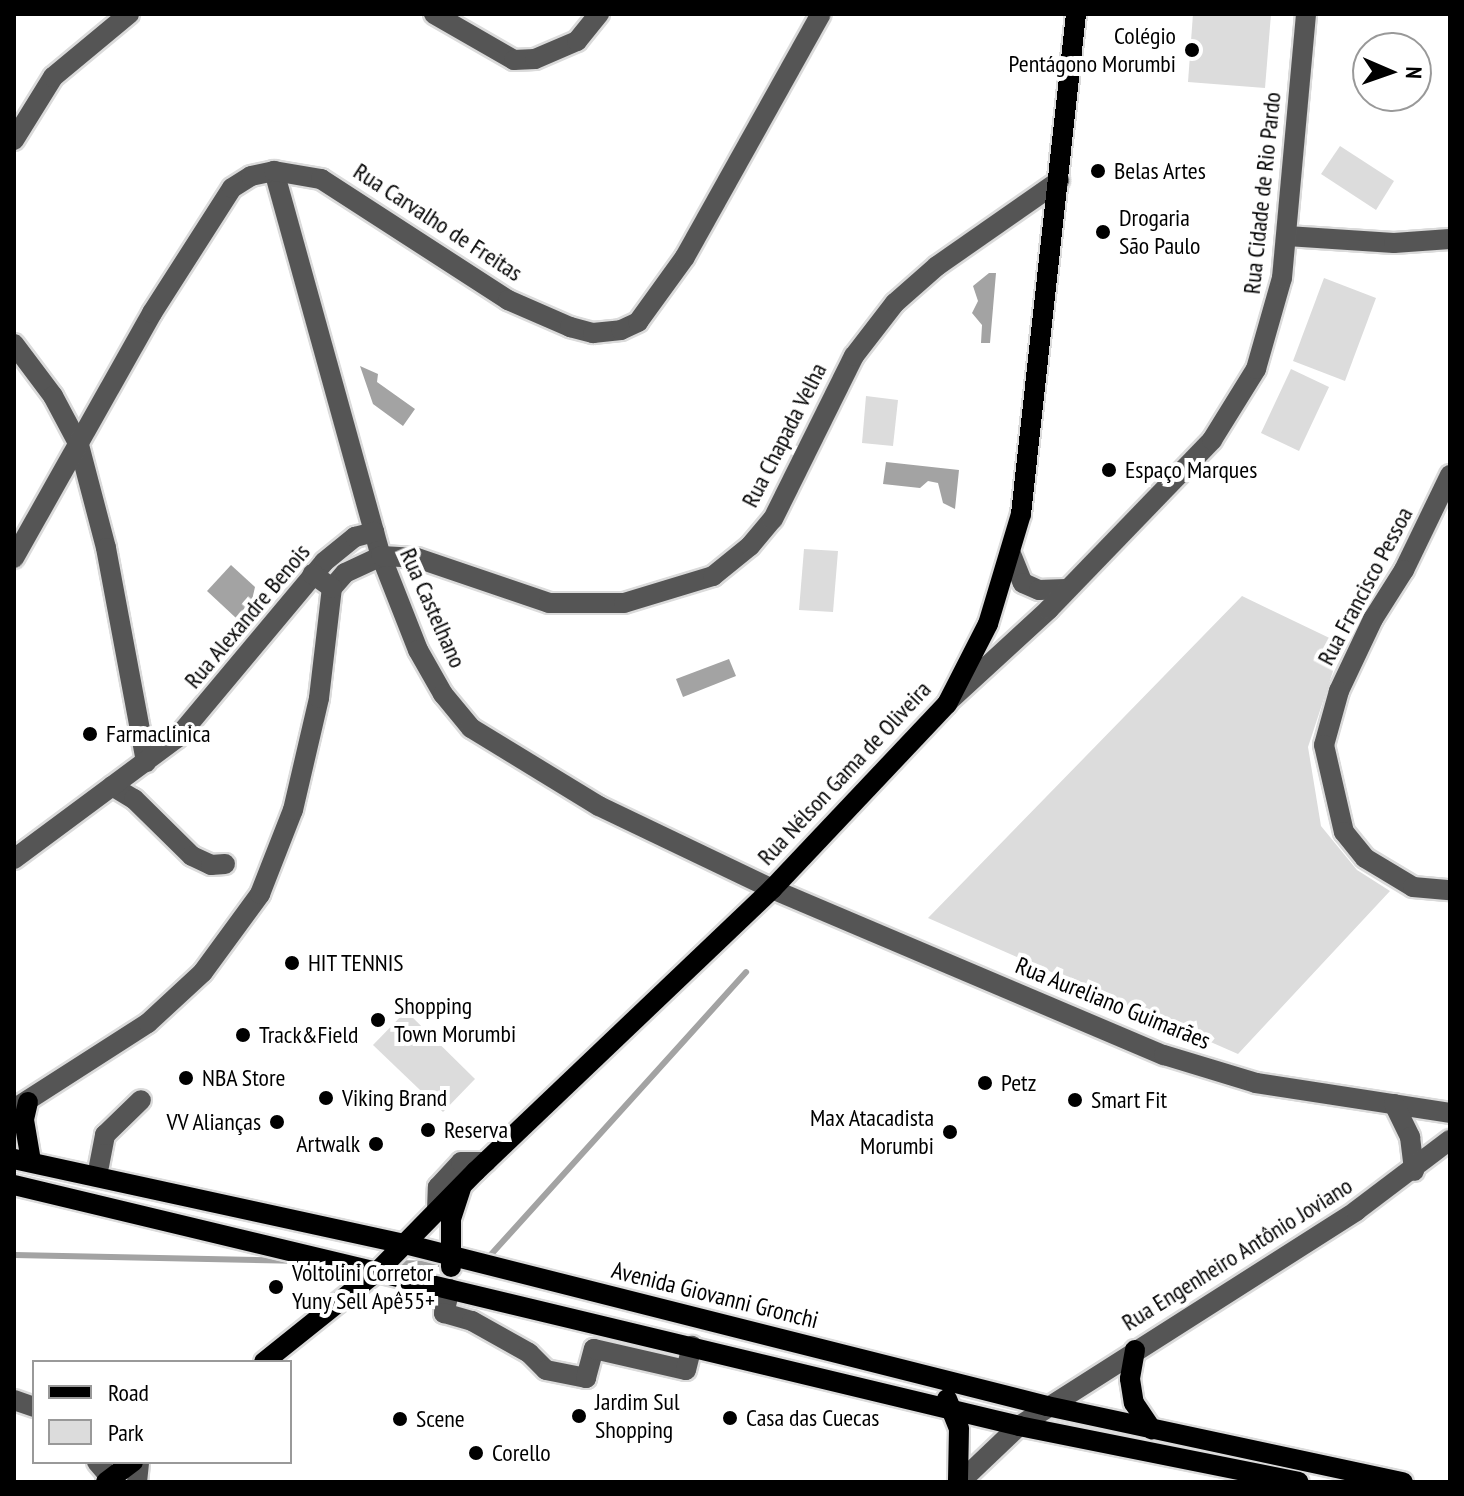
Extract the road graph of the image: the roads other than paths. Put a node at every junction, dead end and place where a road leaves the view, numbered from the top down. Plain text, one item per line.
1 (129, 14) edge
2 (599, 14) edge
3 (821, 14) edge
4 (1076, 14) edge
5 (1306, 14) edge
6 (444, 17) edge
7 (14, 140) edge
8 (274, 171) junction
9 (1059, 181) junction
10 (1287, 236) junction
11 (1450, 239) edge
12 (14, 344) edge
13 (79, 445) junction
14 (1450, 475) edge
15 (374, 532) junction
16 (1011, 554) junction
17 (381, 556) junction
18 (14, 558) edge
19 (313, 574) junction
20 (332, 588) junction
21 (1066, 589) junction
22 (947, 704) junction
23 (146, 762) junction
24 (112, 786) junction
25 (14, 859) edge
26 (225, 864) dead end
27 (772, 889) junction
28 (1450, 890) edge
29 (141, 1100) dead end
30 (1394, 1104) junction
31 (21, 1105) edge
32 (1450, 1113) edge
33 (1450, 1140) edge
34 (23, 1160) edge
35 (486, 1162) junction
36 (99, 1166) dead end
37 (1414, 1171) junction
38 (463, 1183) junction
39 (14, 1185) edge
40 (437, 1211) junction
41 (405, 1244) junction
42 (450, 1257) junction
43 (379, 1270) junction
44 (453, 1290) junction
45 (692, 1346) junction
46 (1135, 1350) junction
47 (266, 1360) edge
48 (934, 1375) junction
49 (1047, 1406) junction
50 (952, 1408) junction
51 (1019, 1426) junction
52 (1152, 1430) junction
53 (133, 1464) edge
54 (108, 1480) edge
55 (959, 1482) edge
56 (1298, 1482) edge
57 (1403, 1482) edge

1 - 7 street
2 - 6 street
3 - 8 street, Rua Carvalho de Freitas
4 - 9 main road, Rua Nélson Gama de Oliveira
5 - 10 street, Rua Cidade de Rio Pardo
8 - 13 street, Rua Carvalho de Freitas
8 - 15 street, Rua Castelhano
9 - 16 main road, Rua Nélson Gama de Oliveira
9 - 17 street, Rua Chapada Velha
10 - 11 street
10 - 21 street, Rua Cidade de Rio Pardo
12 - 13 street
13 - 18 street, Rua Carvalho de Freitas
13 - 23 street
14 - 28 street, Rua Francisco Pessoa
15 - 17 street, Rua Castelhano
15 - 19 street, Rua Alexandre Benois
16 - 21 street
16 - 22 main road, Rua Nélson Gama de Oliveira
17 - 20 street
17 - 27 street, Rua Castelhano
19 - 20 street
19 - 23 street, Rua Alexandre Benois
20 - 31 street
21 - 22 street, Rua Cidade de Rio Pardo
22 - 27 main road, Rua Nélson Gama de Oliveira
23 - 24 street, Rua Alexandre Benois
24 - 25 street, Rua Alexandre Benois
24 - 26 street
27 - 30 street, Rua Aureliano Guimarães
27 - 35 main road, Rua Nélson Gama de Oliveira
29 - 36 street
30 - 32 street, Rua Aureliano Guimarães
30 - 37 street
31 - 34 main road
33 - 37 street, Rua Engenheiro Antônio Joviano
34 - 41 main road, Avenida Giovanni Gronchi
35 - 38 main road, Rua Nélson Gama de Oliveira
35 - 40 street
37 - 46 street, Rua Engenheiro Antônio Joviano
38 - 40 main road, Rua Nélson Gama de Oliveira
38 - 42 main road
39 - 43 main road
40 - 41 main road, Rua Nélson Gama de Oliveira
41 - 42 main road, Avenida Giovanni Gronchi
41 - 43 main road, Rua Nélson Gama de Oliveira
42 - 44 main road
42 - 48 main road, Avenida Giovanni Gronchi
43 - 44 main road
43 - 47 main road, Rua Nélson Gama de Oliveira
44 - 45 main road
44 - 45 street
45 - 50 main road
46 - 49 street, Rua Engenheiro Antônio Joviano
46 - 52 main road
48 - 49 main road, Avenida Giovanni Gronchi
48 - 50 main road
49 - 51 street, Rua Engenheiro Antônio Joviano
49 - 52 main road, Avenida Giovanni Gronchi
50 - 51 main road
50 - 55 main road
51 - 55 street, Rua Engenheiro Antônio Joviano
51 - 56 main road
52 - 57 main road, Avenida Giovanni Gronchi
53 - 54 main road

